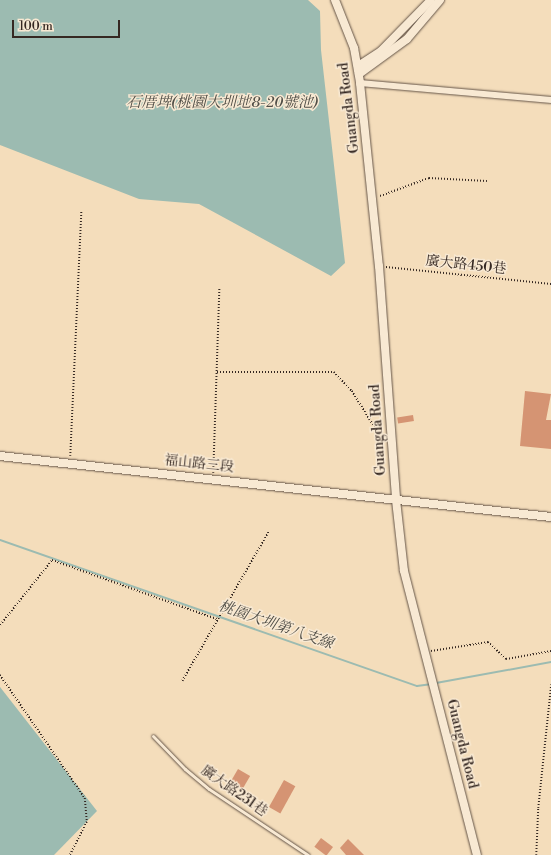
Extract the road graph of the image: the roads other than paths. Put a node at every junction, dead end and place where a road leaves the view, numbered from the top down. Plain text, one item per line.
1 (335, 0) edge
2 (432, 0) edge
3 (440, 0) edge
4 (359, 74) junction
5 (551, 100) edge
6 (0, 456) edge
7 (396, 500) junction
8 (551, 517) edge
9 (153, 736) dead end
10 (308, 855) edge
11 (477, 855) edge

1 - 4 street, Guangda Road
2 - 4 street
3 - 4 street
4 - 5 street
4 - 7 street, Guangda Road
6 - 7 street, 福山路三段
7 - 8 street, 福山路三段
7 - 11 street, Guangda Road
9 - 10 lane, 廣大路231巷

